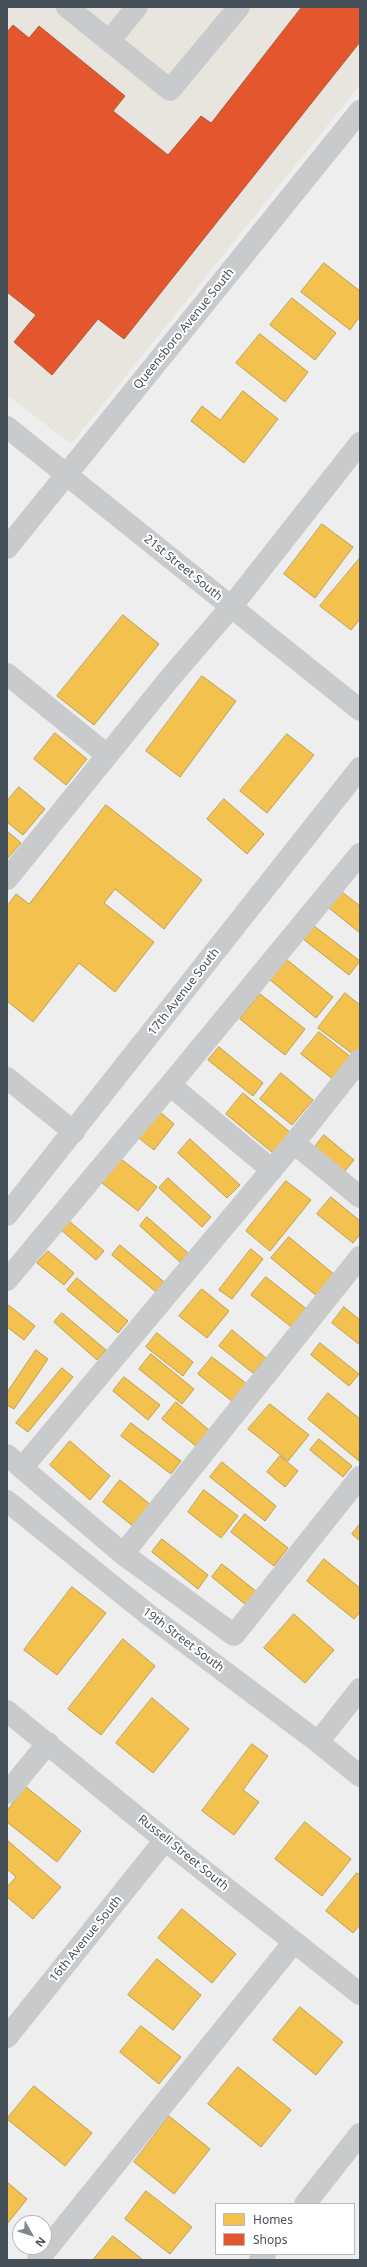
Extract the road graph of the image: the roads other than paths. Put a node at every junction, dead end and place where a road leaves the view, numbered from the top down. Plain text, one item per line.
1 (67, 7) edge
2 (137, 7) edge
3 (239, 7) edge
4 (109, 41) junction
5 (360, 110) edge
6 (7, 427) edge
7 (360, 443) edge
8 (67, 474) junction
9 (7, 548) edge
10 (231, 607) junction
11 (7, 674) edge
12 (360, 710) edge
13 (108, 754) junction
14 (360, 768) edge
15 (360, 854) edge
16 (7, 879) edge
17 (360, 1060) edge
18 (7, 1078) edge
19 (170, 1085) junction
20 (74, 1132) junction
21 (294, 1143) junction
22 (272, 1170) junction
23 (360, 1197) edge
24 (7, 1215) edge
25 (360, 1257) edge
26 (7, 1280) edge
27 (15, 1462) edge
28 (360, 1478) edge
29 (7, 1501) edge
30 (123, 1554) junction
31 (360, 1689) edge
32 (7, 1710) edge
33 (318, 1742) junction
34 (48, 1743) junction
35 (360, 1776) edge
36 (7, 1793) edge
37 (165, 1840) junction
38 (294, 1942) junction
39 (360, 1994) edge
40 (7, 2037) edge
41 (360, 2134) edge
42 (305, 2203) edge
43 (38, 2260) edge

1 - 4 street
2 - 4 street
3 - 4 street
5 - 8 street, Queensboro Avenue South
6 - 8 street, 21st Street South
7 - 10 street
8 - 9 street, Queensboro Avenue South
8 - 10 street, 21st Street South
10 - 12 street, 21st Street South
10 - 13 street
11 - 13 street
13 - 16 street
14 - 20 street, 17th Avenue South
15 - 19 street
17 - 21 street
18 - 20 street
19 - 22 street
19 - 26 street
20 - 24 street, 17th Avenue South
21 - 22 street
21 - 23 street
22 - 27 street
25 - 30 street
27 - 30 street
28 - 30 street
29 - 33 street, 19th Street South
31 - 33 street
32 - 34 street, Russell Street South
33 - 35 street, 19th Street South
34 - 36 street
34 - 37 street, Russell Street South
37 - 38 street, Russell Street South
37 - 40 street, 16th Avenue South
38 - 39 street, Russell Street South
38 - 43 street
41 - 42 street

